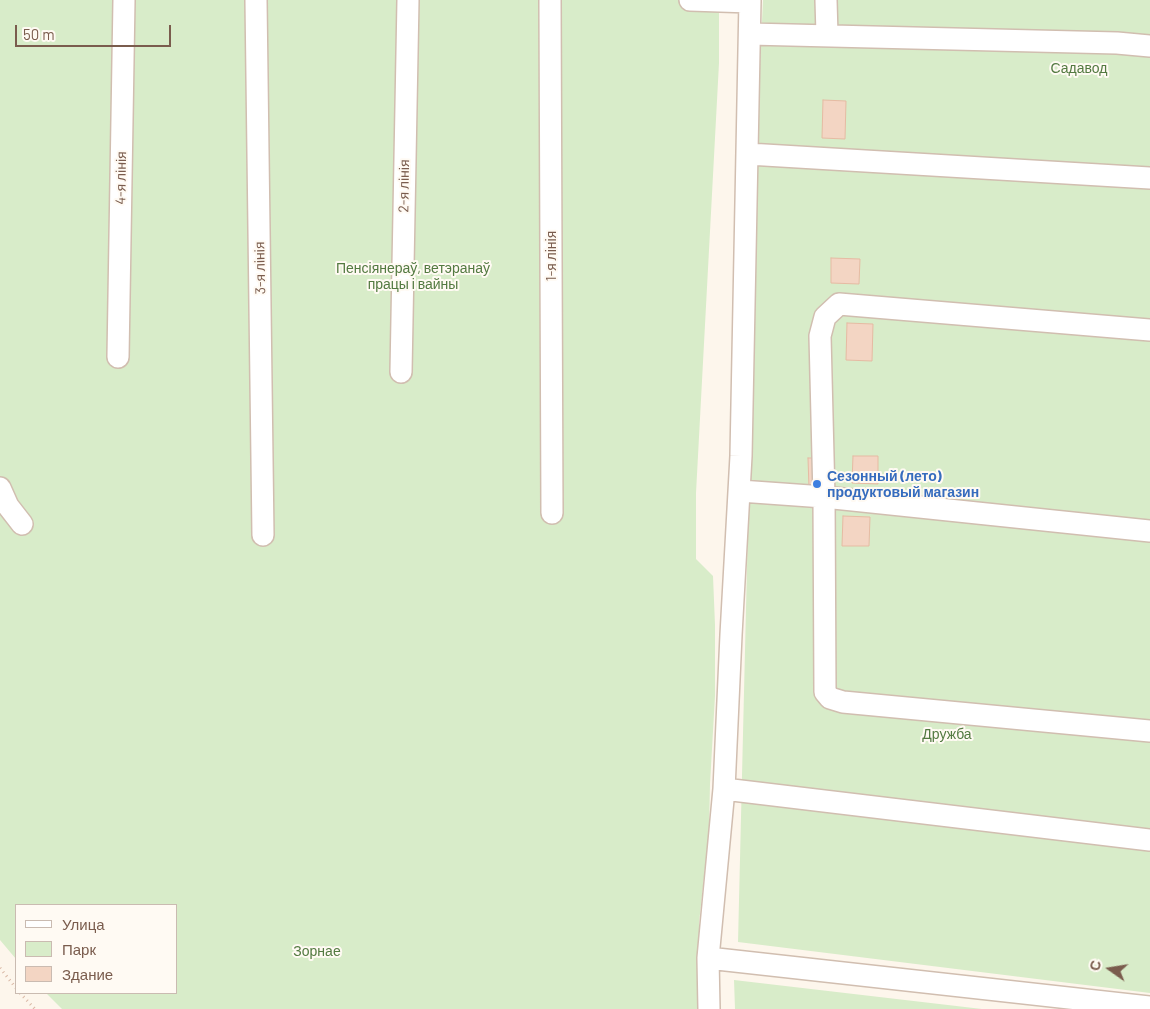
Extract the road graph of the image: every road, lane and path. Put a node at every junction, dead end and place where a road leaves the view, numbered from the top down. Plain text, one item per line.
1 (124, 0) edge
2 (256, 0) edge
3 (408, 0) edge
4 (550, 0) edge
5 (690, 0) edge
6 (826, 0) edge
7 (750, 1) edge
8 (750, 34) junction
9 (827, 34) junction
10 (1150, 46) edge
11 (748, 154) junction
12 (1150, 178) edge
13 (1150, 330) edge
14 (118, 357) dead end
15 (400, 372) dead end
16 (0, 488) edge
17 (740, 491) junction
18 (824, 497) junction
19 (552, 513) dead end
20 (22, 524) dead end
21 (1150, 532) edge
22 (263, 535) dead end
23 (1150, 731) edge
24 (724, 789) junction
25 (1150, 840) edge
26 (708, 958) junction
27 (0, 968) edge
28 (15, 987) edge
29 (21, 994) edge
30 (1150, 1006) edge
31 (35, 1009) edge
32 (709, 1009) edge

1 - 14 street, 4-я лінія
2 - 22 street, 3-я лінія
3 - 15 street, 2-я лінія
4 - 19 street, 1-я лінія
5 - 7 street
6 - 9 street
7 - 8 street
8 - 9 street
8 - 11 street
9 - 10 street
11 - 12 street
11 - 17 street
13 - 18 street
16 - 20 street
17 - 18 street
17 - 24 street
18 - 21 street
18 - 23 street
24 - 25 street
24 - 26 street
26 - 30 street
26 - 32 street
27 - 28 path
29 - 31 path

